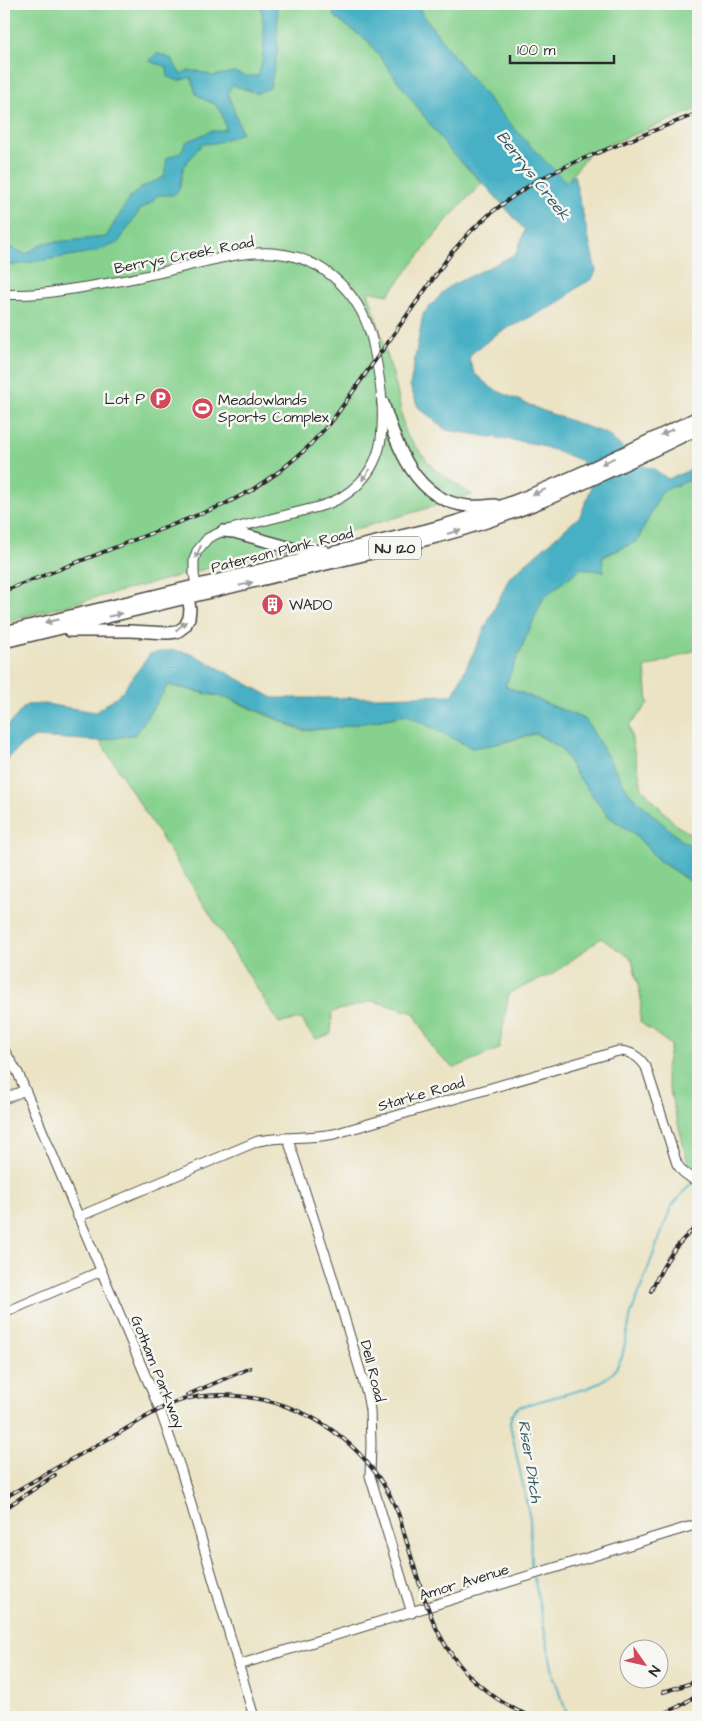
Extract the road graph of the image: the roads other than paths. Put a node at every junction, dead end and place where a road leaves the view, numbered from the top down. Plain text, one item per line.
1 (4, 294) edge
2 (382, 403) junction
3 (698, 417) edge
4 (698, 429) edge
5 (637, 452) junction
6 (584, 478) junction
7 (510, 504) junction
8 (223, 531) junction
9 (339, 551) junction
10 (192, 592) junction
11 (51, 631) junction
12 (4, 632) edge
13 (4, 642) edge
14 (4, 1050) edge
15 (25, 1090) junction
16 (4, 1099) edge
17 (288, 1139) junction
18 (698, 1183) edge
19 (78, 1217) junction
20 (101, 1271) junction
21 (4, 1313) edge
22 (698, 1524) edge
23 (412, 1613) junction
24 (238, 1665) junction
25 (254, 1717) edge

1 - 2 street, Berrys Creek Road
2 - 7 main road
2 -> 8 street, Berrys Creek Road
3 -> 5 main road, Paterson Plank Road / NJ 120
4 - 5 main road, Paterson Plank Road / NJ 120
5 - 6 main road, Paterson Plank Road / NJ 120
6 -> 7 main road, Paterson Plank Road / NJ 120
10 -> 6 main road, Paterson Plank Road / NJ 120
7 - 9 main road, Paterson Plank Road / NJ 120
8 - 9 main road
8 -> 10 street, Berrys Creek Road
9 - 10 main road, Paterson Plank Road / NJ 120
11 -> 10 main road, Paterson Plank Road / NJ 120
11 -> 10 main road
10 -> 12 main road, Paterson Plank Road / NJ 120
11 - 13 main road, Paterson Plank Road / NJ 120
14 - 15 street, Gotham Parkway
15 - 16 street
15 - 19 street, Gotham Parkway
17 - 18 street, Starke Road
17 - 19 street, Starke Road
17 - 23 street, Dell Road
19 - 20 street, Gotham Parkway
20 - 21 street
20 - 24 street, Gotham Parkway
22 - 23 street, Amor Avenue
23 - 24 street, Amor Avenue
24 - 25 street, Gotham Parkway

